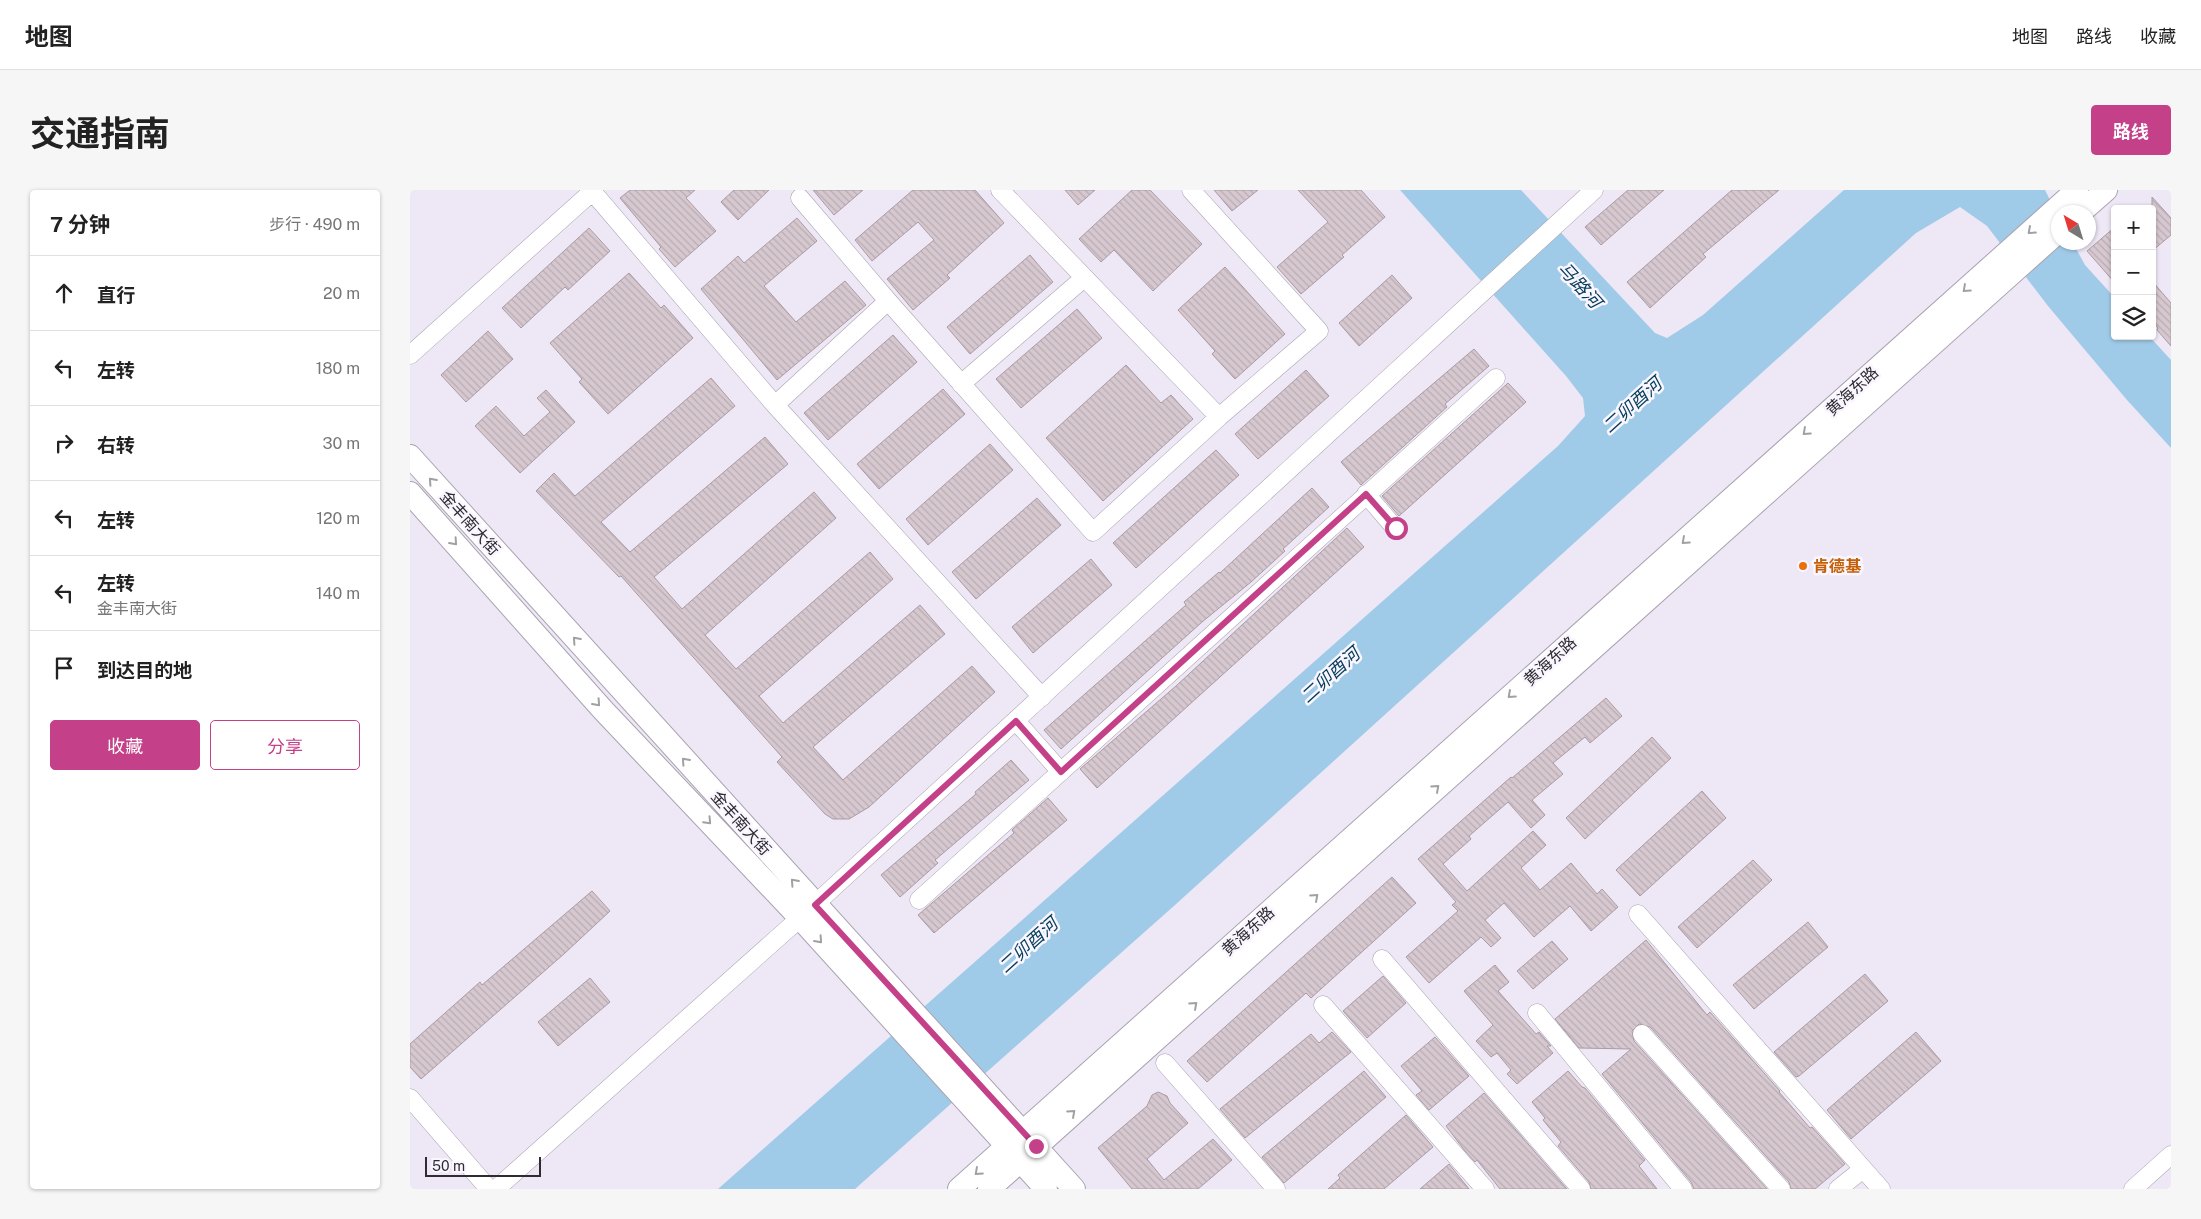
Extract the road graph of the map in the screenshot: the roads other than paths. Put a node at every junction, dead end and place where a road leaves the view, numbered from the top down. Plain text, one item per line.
1 (592, 190) edge
2 (1000, 190) edge
3 (1191, 190) edge
4 (1594, 190) edge
5 (2077, 190) edge
6 (2106, 190) edge
7 (800, 198) dead end
8 (2071, 205) edge
9 (2078, 205) edge
10 (2051, 226) edge
11 (2051, 237) edge
12 (2009, 264) junction
13 (1084, 278) junction
14 (888, 301) junction
15 (410, 355) edge
16 (1496, 378) dead end
17 (961, 384) junction
18 (775, 405) junction
19 (1219, 417) junction
20 (410, 456) edge
21 (410, 493) edge
22 (1366, 494) junction
23 (1396, 528) dead end
24 (1042, 697) junction
25 (1016, 721) junction
26 (1061, 772) junction
27 (920, 900) dead end
28 (807, 912) junction
29 (1638, 914) dead end
30 (1382, 959) dead end
31 (1323, 1005) dead end
32 (1537, 1013) dead end
33 (1642, 1034) dead end
34 (1165, 1063) dead end
35 (410, 1098) edge
36 (1022, 1146) junction
37 (2171, 1155) edge
38 (1863, 1168) junction
39 (489, 1189) edge
40 (496, 1189) edge
41 (959, 1189) edge
42 (989, 1189) edge
43 (1046, 1189) edge
44 (1074, 1189) edge
45 (1276, 1189) edge
46 (1485, 1189) edge
47 (1581, 1189) edge
48 (1683, 1189) edge
49 (1780, 1189) edge
50 (1838, 1189) edge
51 (1881, 1189) edge
52 (2133, 1189) edge

1 - 15 street
1 - 18 street
2 - 13 street
3 - 19 street
4 - 24 street
5 - 8 main road, 黄海东路
6 - 9 main road, 黄海东路
7 - 14 street
10 -> 12 main road, 黄海东路
11 - 12 main road, 黄海东路
12 - 36 main road, 黄海东路
13 - 17 street
13 - 19 street
14 - 17 street
14 - 18 street
16 - 22 street
17 - 19 street
18 - 24 street
28 -> 20 main road, 金丰南大街
21 -> 28 main road, 金丰南大街
22 - 23 street
22 - 26 street
24 - 25 street
25 - 26 street
25 - 28 street
26 - 27 street
28 - 36 main road, 金丰南大街
28 - 40 street
29 - 38 street
30 - 47 street
31 - 46 street
32 - 48 street
33 - 49 street
34 - 45 street
35 - 39 street
36 -> 41 main road
36 - 42 main road
36 - 43 main road, 金丰南大街
36 - 44 main road, 金丰南大街
37 - 52 street
38 - 50 street
38 - 51 street

